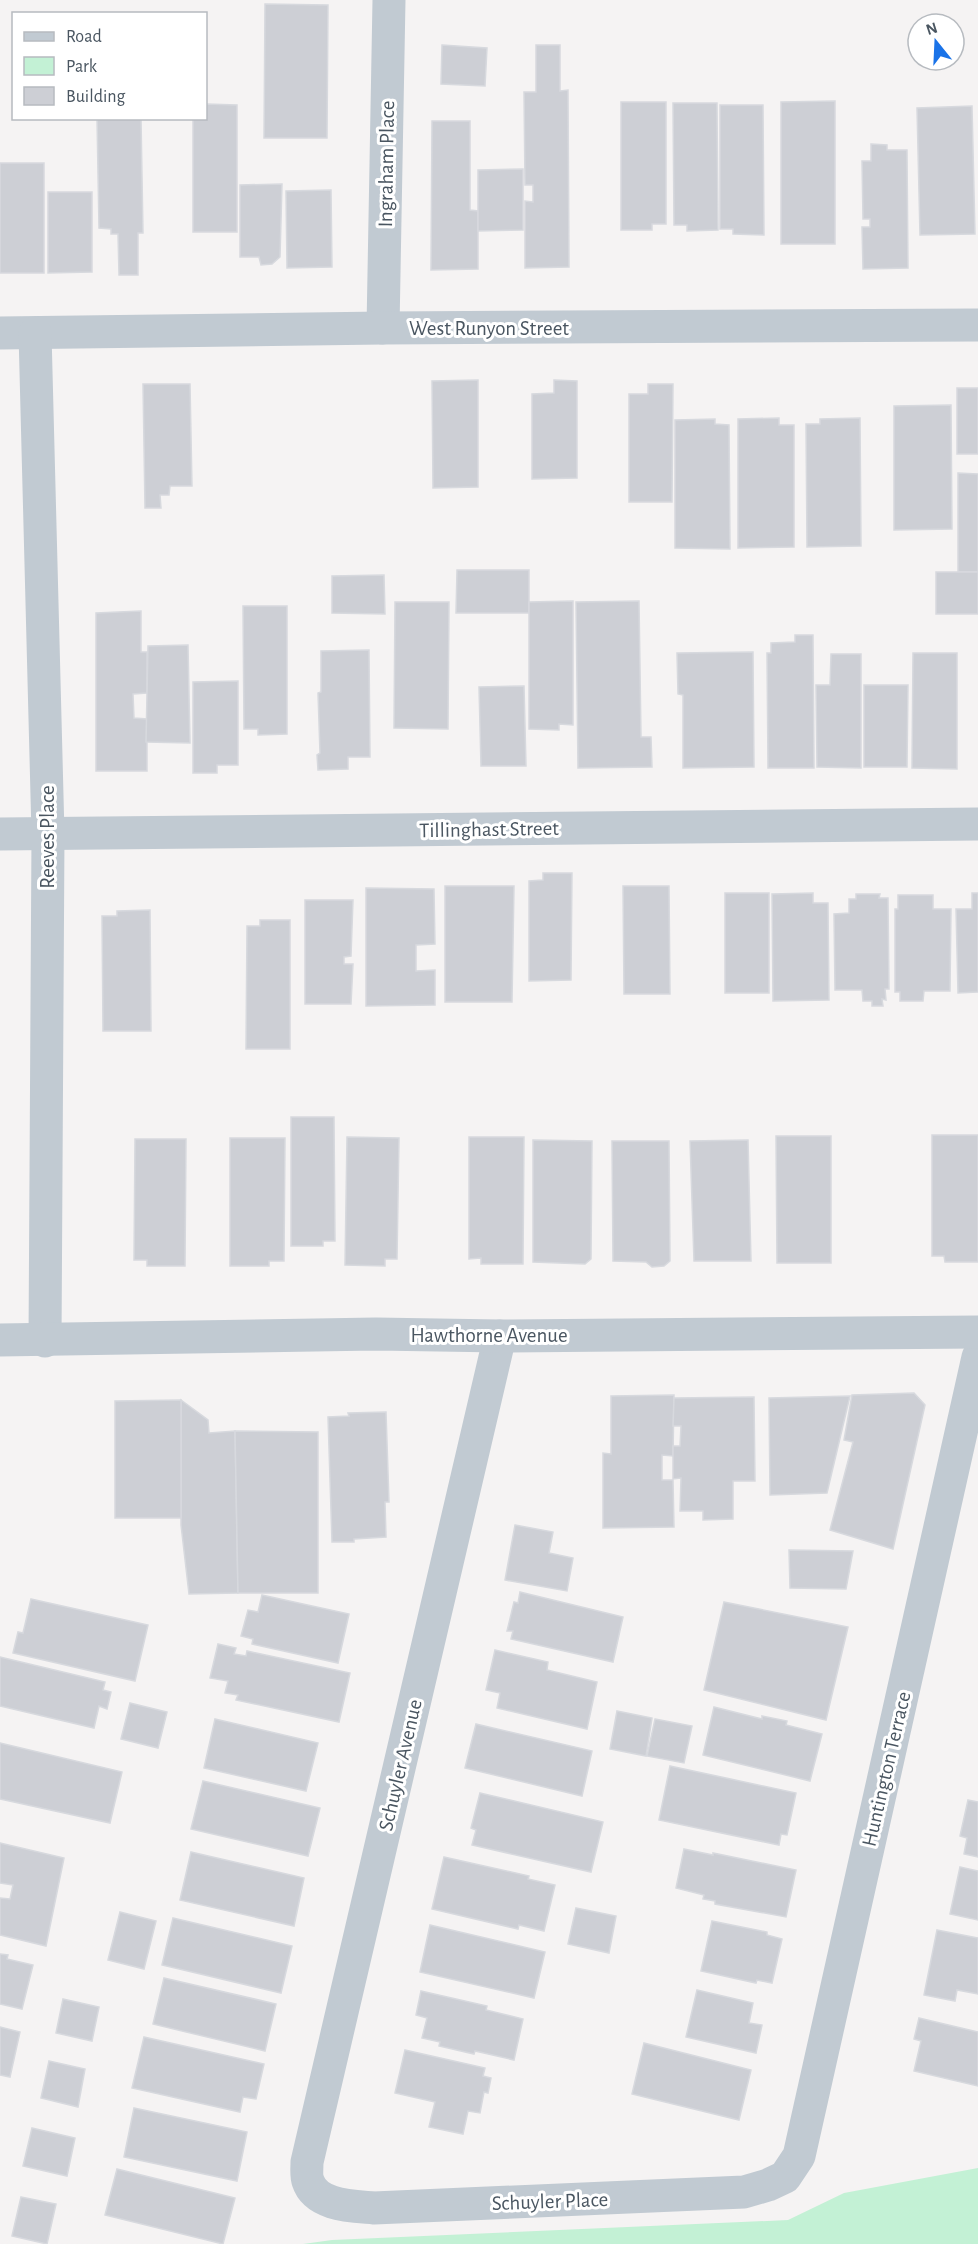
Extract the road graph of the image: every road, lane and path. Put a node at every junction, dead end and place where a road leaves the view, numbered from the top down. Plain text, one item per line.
1 (389, 0) edge
2 (978, 325) edge
3 (383, 328) junction
4 (0, 333) edge
5 (35, 333) junction
6 (978, 824) edge
7 (0, 834) edge
8 (48, 834) junction
9 (978, 1332) edge
10 (500, 1336) junction
11 (0, 1340) edge
12 (45, 1341) junction
13 (978, 1357) edge
14 (785, 2177) joint
15 (315, 2193) joint

1 - 3 street, Ingraham Place
2 - 3 street, West Runyon Street
3 - 5 street, West Runyon Street
4 - 5 street, West Runyon Street
5 - 8 street, Reeves Place
6 - 8 street, Tillinghast Street
7 - 8 street, Tillinghast Street
8 - 12 street, Reeves Place
9 - 10 street, Hawthorne Avenue
10 - 12 street, Hawthorne Avenue
10 - 15 street, Schuyler Avenue
11 - 12 street, Hawthorne Avenue
13 - 14 street, Huntington Terrace
14 - 15 street, Schuyler Place

